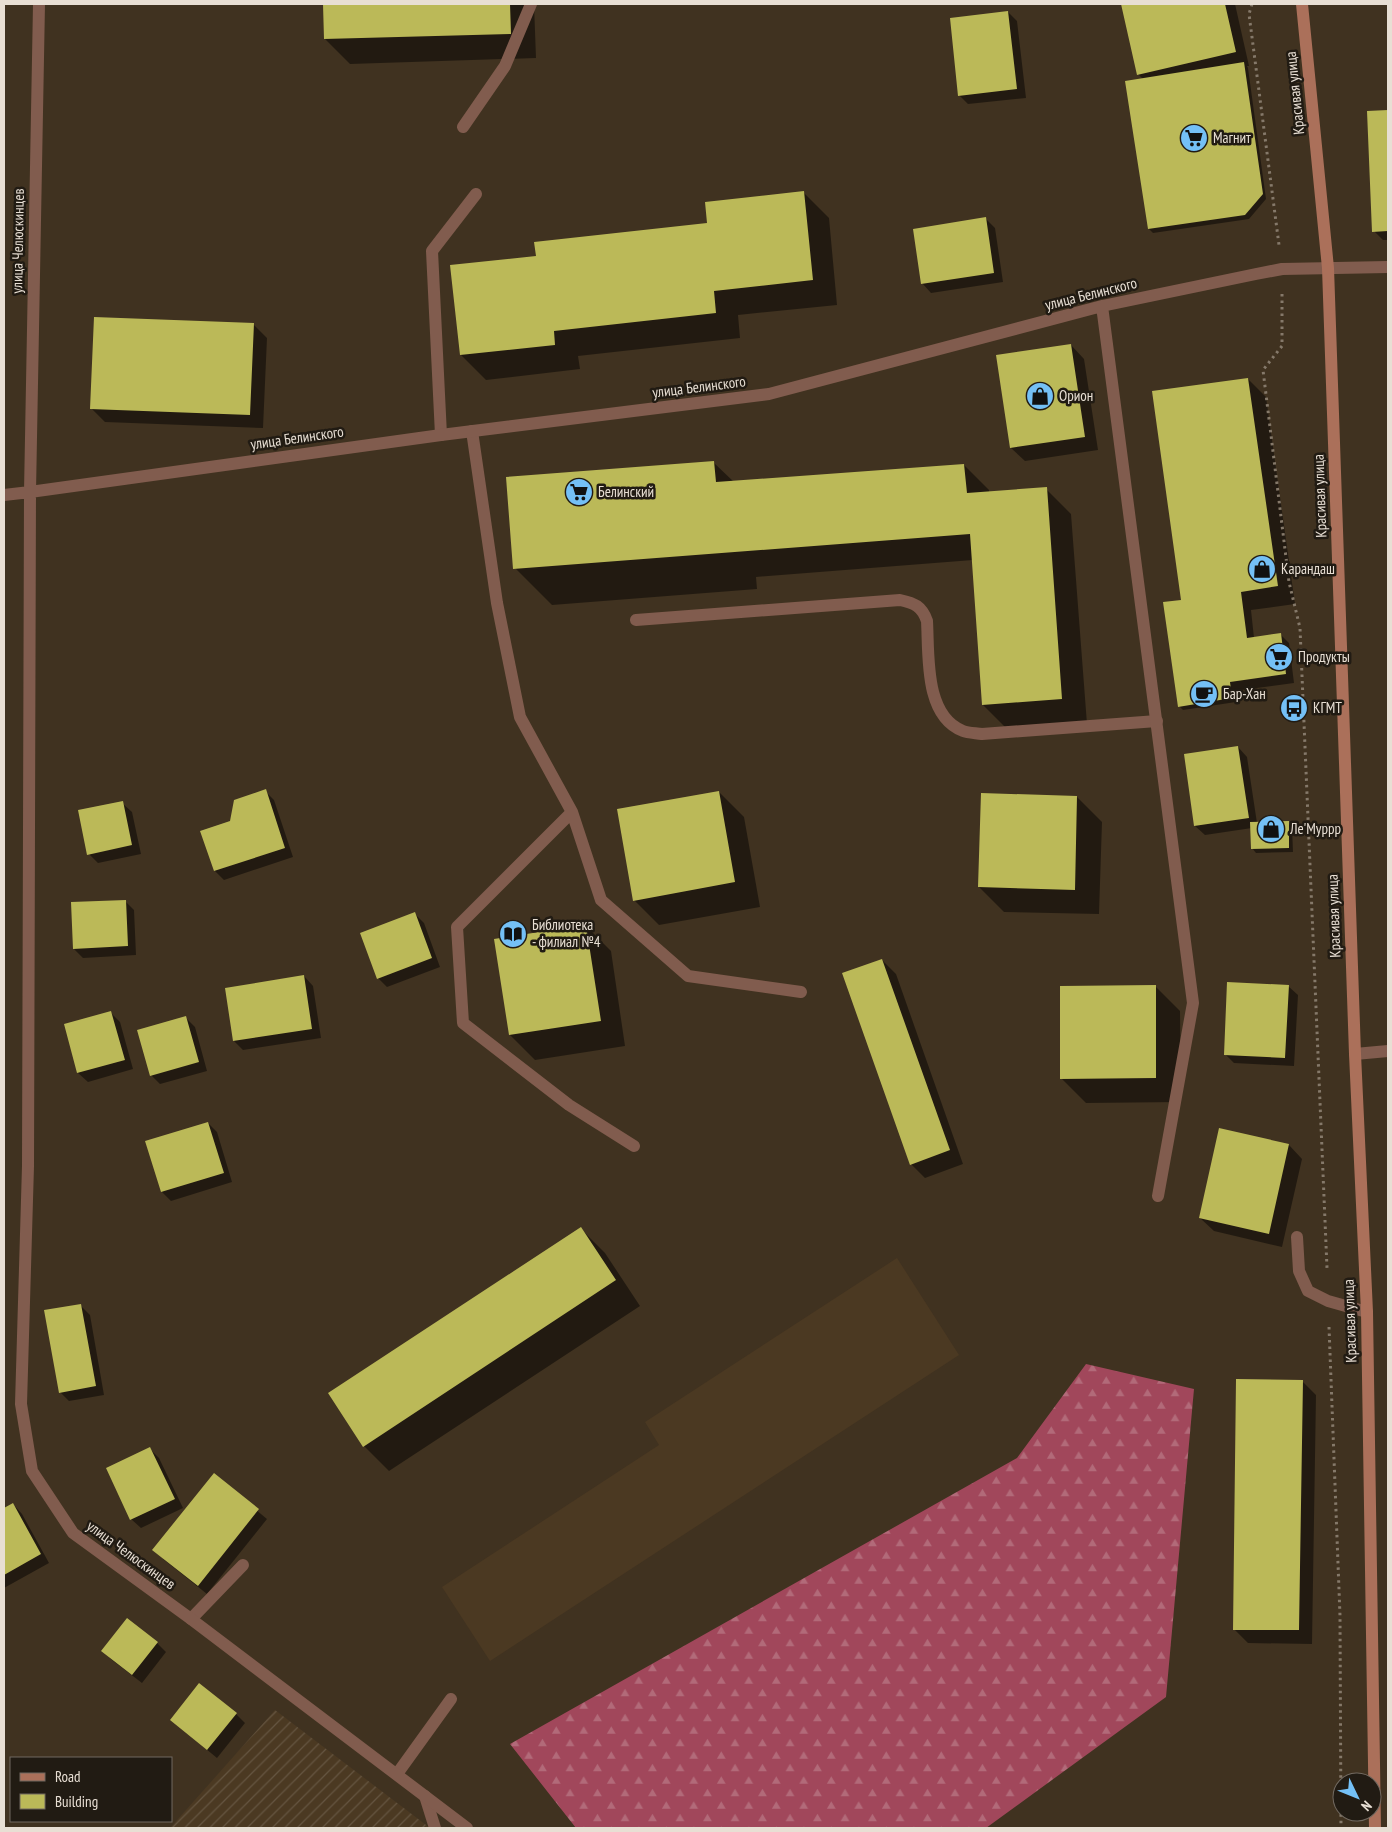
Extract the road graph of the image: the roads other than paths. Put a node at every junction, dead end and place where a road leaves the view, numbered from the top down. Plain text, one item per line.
1 (39, 4) edge
2 (531, 4) edge
3 (1302, 4) edge
4 (463, 127) dead end
5 (476, 194) dead end
6 (1388, 267) edge
7 (1328, 268) junction
8 (1102, 306) junction
9 (472, 431) junction
10 (441, 435) junction
11 (30, 492) junction
12 (4, 495) edge
13 (636, 620) dead end
14 (1156, 721) junction
15 (572, 812) junction
16 (801, 992) dead end
17 (1388, 1051) edge
18 (1355, 1054) junction
19 (634, 1146) dead end
20 (1158, 1196) dead end
21 (1297, 1237) dead end
22 (1367, 1312) junction
23 (243, 1565) dead end
24 (190, 1619) junction
25 (451, 1699) dead end
26 (396, 1774) junction
27 (425, 1796) junction
28 (435, 1828) edge
29 (467, 1828) edge
30 (1375, 1828) edge

1 - 11 street, улица Челюскинцев
2 - 4 street
3 - 7 main road, Красивая улица
5 - 10 street
6 - 7 street, улица Белинского
7 - 8 street, улица Белинского
7 - 18 main road, Красивая улица
8 - 9 street, улица Белинского
8 - 14 street
9 - 10 street, улица Белинского
9 - 15 street
10 - 11 street, улица Белинского
11 - 12 street, улица Белинского
11 - 24 street, улица Челюскинцев
13 - 14 street
14 - 20 street
15 - 16 street
15 - 19 street
17 - 18 street
18 - 22 main road, Красивая улица
21 - 22 street
22 - 30 main road, Красивая улица
23 - 24 street
24 - 26 street, улица Челюскинцев
25 - 26 street
26 - 27 street, улица Челюскинцев
27 - 28 street
27 - 29 street, улица Челюскинцев

